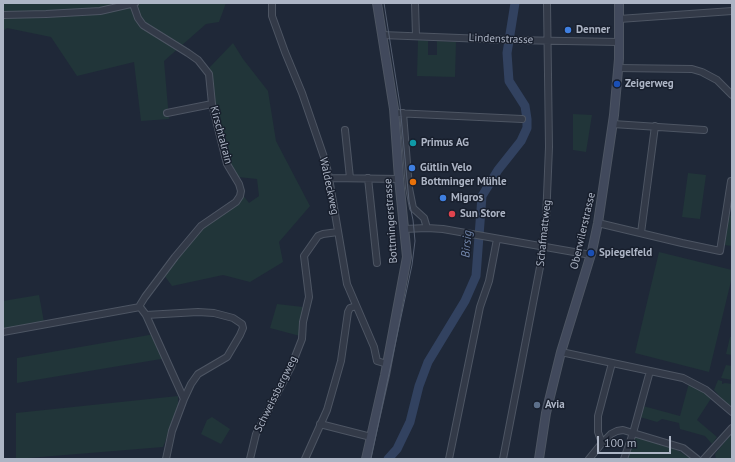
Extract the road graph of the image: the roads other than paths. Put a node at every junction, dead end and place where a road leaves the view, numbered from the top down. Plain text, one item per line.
1 (134, 3) edge
2 (272, 3) edge
3 (376, 3) edge
4 (415, 3) edge
5 (547, 3) edge
6 (619, 3) edge
7 (732, 11) edge
8 (3, 15) edge
9 (619, 19) junction
10 (382, 36) junction
11 (416, 36) junction
12 (548, 40) junction
13 (619, 42) junction
14 (618, 68) junction
15 (732, 95) edge
16 (212, 104) junction
17 (167, 113) dead end
18 (394, 113) junction
19 (403, 113) junction
20 (522, 119) dead end
21 (613, 124) junction
22 (654, 126) junction
23 (344, 130) dead end
24 (704, 130) dead end
25 (330, 178) junction
26 (350, 178) junction
27 (368, 178) junction
28 (399, 179) junction
29 (731, 181) edge
30 (598, 223) junction
31 (427, 228) junction
32 (404, 229) junction
33 (338, 232) junction
34 (641, 233) junction
35 (497, 239) junction
36 (543, 247) junction
37 (591, 255) junction
38 (377, 263) dead end
39 (356, 306) junction
40 (140, 307) junction
41 (146, 315) junction
42 (3, 332) edge
43 (560, 352) junction
44 (612, 363) junction
45 (387, 364) junction
46 (651, 371) junction
47 (184, 399) junction
48 (732, 412) edge
49 (320, 424) junction
50 (732, 428) edge
51 (633, 433) junction
52 (371, 437) junction
53 (602, 443) junction
54 (166, 459) edge
55 (250, 459) edge
56 (305, 459) edge
57 (366, 459) edge
58 (449, 459) edge
59 (503, 459) edge
60 (539, 459) edge
61 (590, 459) edge
62 (624, 459) edge
63 (697, 459) edge
64 (704, 459) edge

1 - 8 street
1 - 16 street, Kirschtalrain
2 - 25 street, Waldeckweg
3 - 10 main road, Bottmingerstrasse
4 - 11 street
5 - 12 street, Schafmattweg
6 - 9 main road, Oberwilerstrasse
7 - 9 street
9 - 13 main road, Oberwilerstrasse
10 - 11 street, Lindenstrasse
10 - 18 main road, Bottmingerstrasse
11 - 12 street, Lindenstrasse
12 - 13 street, Lindenstrasse
12 - 36 street, Schafmattweg
13 - 14 main road, Oberwilerstrasse
14 - 15 street
14 - 21 main road, Oberwilerstrasse
16 - 17 street
16 - 40 street, Kirschtalrain
18 - 19 street
18 - 28 main road, Bottmingerstrasse
19 - 20 street
19 - 31 street, Bottmingerstrasse
21 - 22 street
21 - 30 main road, Oberwilerstrasse
22 - 24 street
22 - 34 street
23 - 26 street
25 - 26 street
25 - 33 street, Waldeckweg
26 - 27 street
27 - 28 street
27 - 38 street
28 - 32 main road, Bottmingerstrasse
29 - 34 street
30 - 34 street
30 - 37 main road, Oberwilerstrasse
31 - 32 street
31 - 35 street
32 - 45 main road, Bottmingerstrasse
33 - 39 street, Waldeckweg
33 - 55 street, Schweissbergweg
35 - 36 street
35 - 58 street
36 - 37 street
36 - 59 street, Schafmattweg
37 - 43 main road, Oberwilerstrasse
39 - 45 street, Waldeckweg
39 - 49 street
40 - 41 street
40 - 42 street
41 - 47 street
41 - 47 street
43 - 44 street
43 - 60 main road, Oberwilerstrasse
44 - 46 street
44 - 53 street
45 - 52 main road, Bottmingerstrasse
46 - 48 street
46 - 51 street
47 - 54 street
49 - 52 street
49 - 56 street
50 - 64 street
51 - 53 street
51 - 62 street
51 - 63 street
52 - 57 main road, Bottmingerstrasse
53 - 61 street

